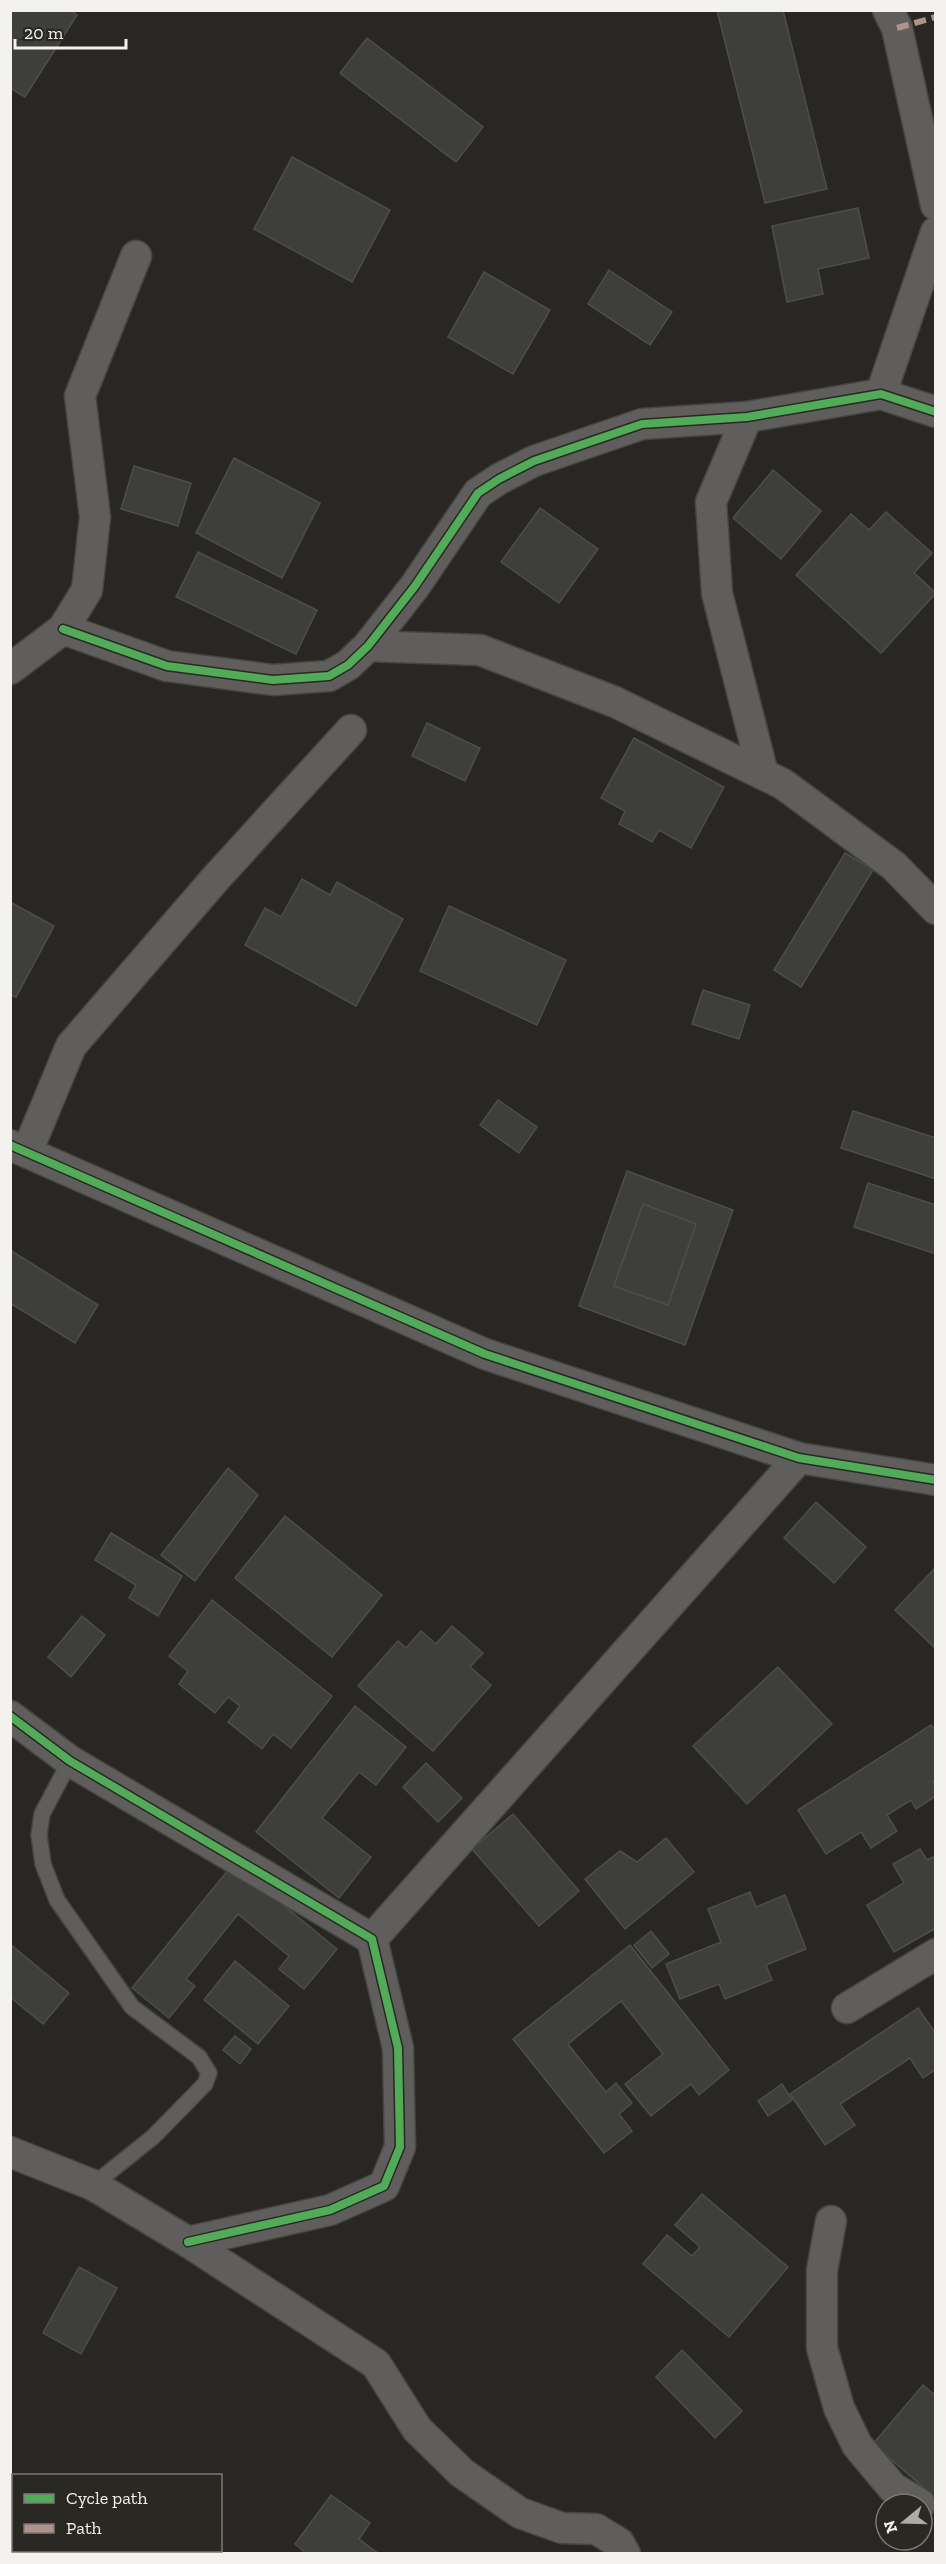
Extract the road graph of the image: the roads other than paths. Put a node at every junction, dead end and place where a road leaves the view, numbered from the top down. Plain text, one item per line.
1 (888, 10) edge
2 (936, 205) edge
3 (936, 232) edge
4 (136, 256) dead end
5 (881, 394) junction
6 (936, 412) edge
7 (747, 417) junction
8 (63, 629) junction
9 (368, 646) junction
10 (10, 669) edge
11 (351, 730) dead end
12 (763, 774) junction
13 (936, 909) edge
14 (19, 1148) edge
15 (798, 1458) junction
16 (936, 1480) edge
17 (10, 1716) edge
18 (70, 1761) junction
19 (372, 1939) junction
20 (936, 1954) edge
21 (847, 2008) dead end
22 (10, 2152) edge
23 (93, 2185) junction
24 (831, 2221) dead end
25 (188, 2242) junction
26 (900, 2492) edge
27 (626, 2553) edge

1 - 2 street
3 - 5 street
4 - 8 street
5 - 6 street
5 - 7 street
7 - 9 street
7 - 12 street
8 - 9 street
8 - 10 street
9 - 12 street
11 - 14 street
12 - 13 street
14 - 15 street
15 - 16 street
15 - 19 street
17 - 18 street
18 - 19 street
18 - 23 lane
19 - 25 street
20 - 21 street
22 - 23 street
23 - 25 street
24 - 26 street
25 - 27 street

